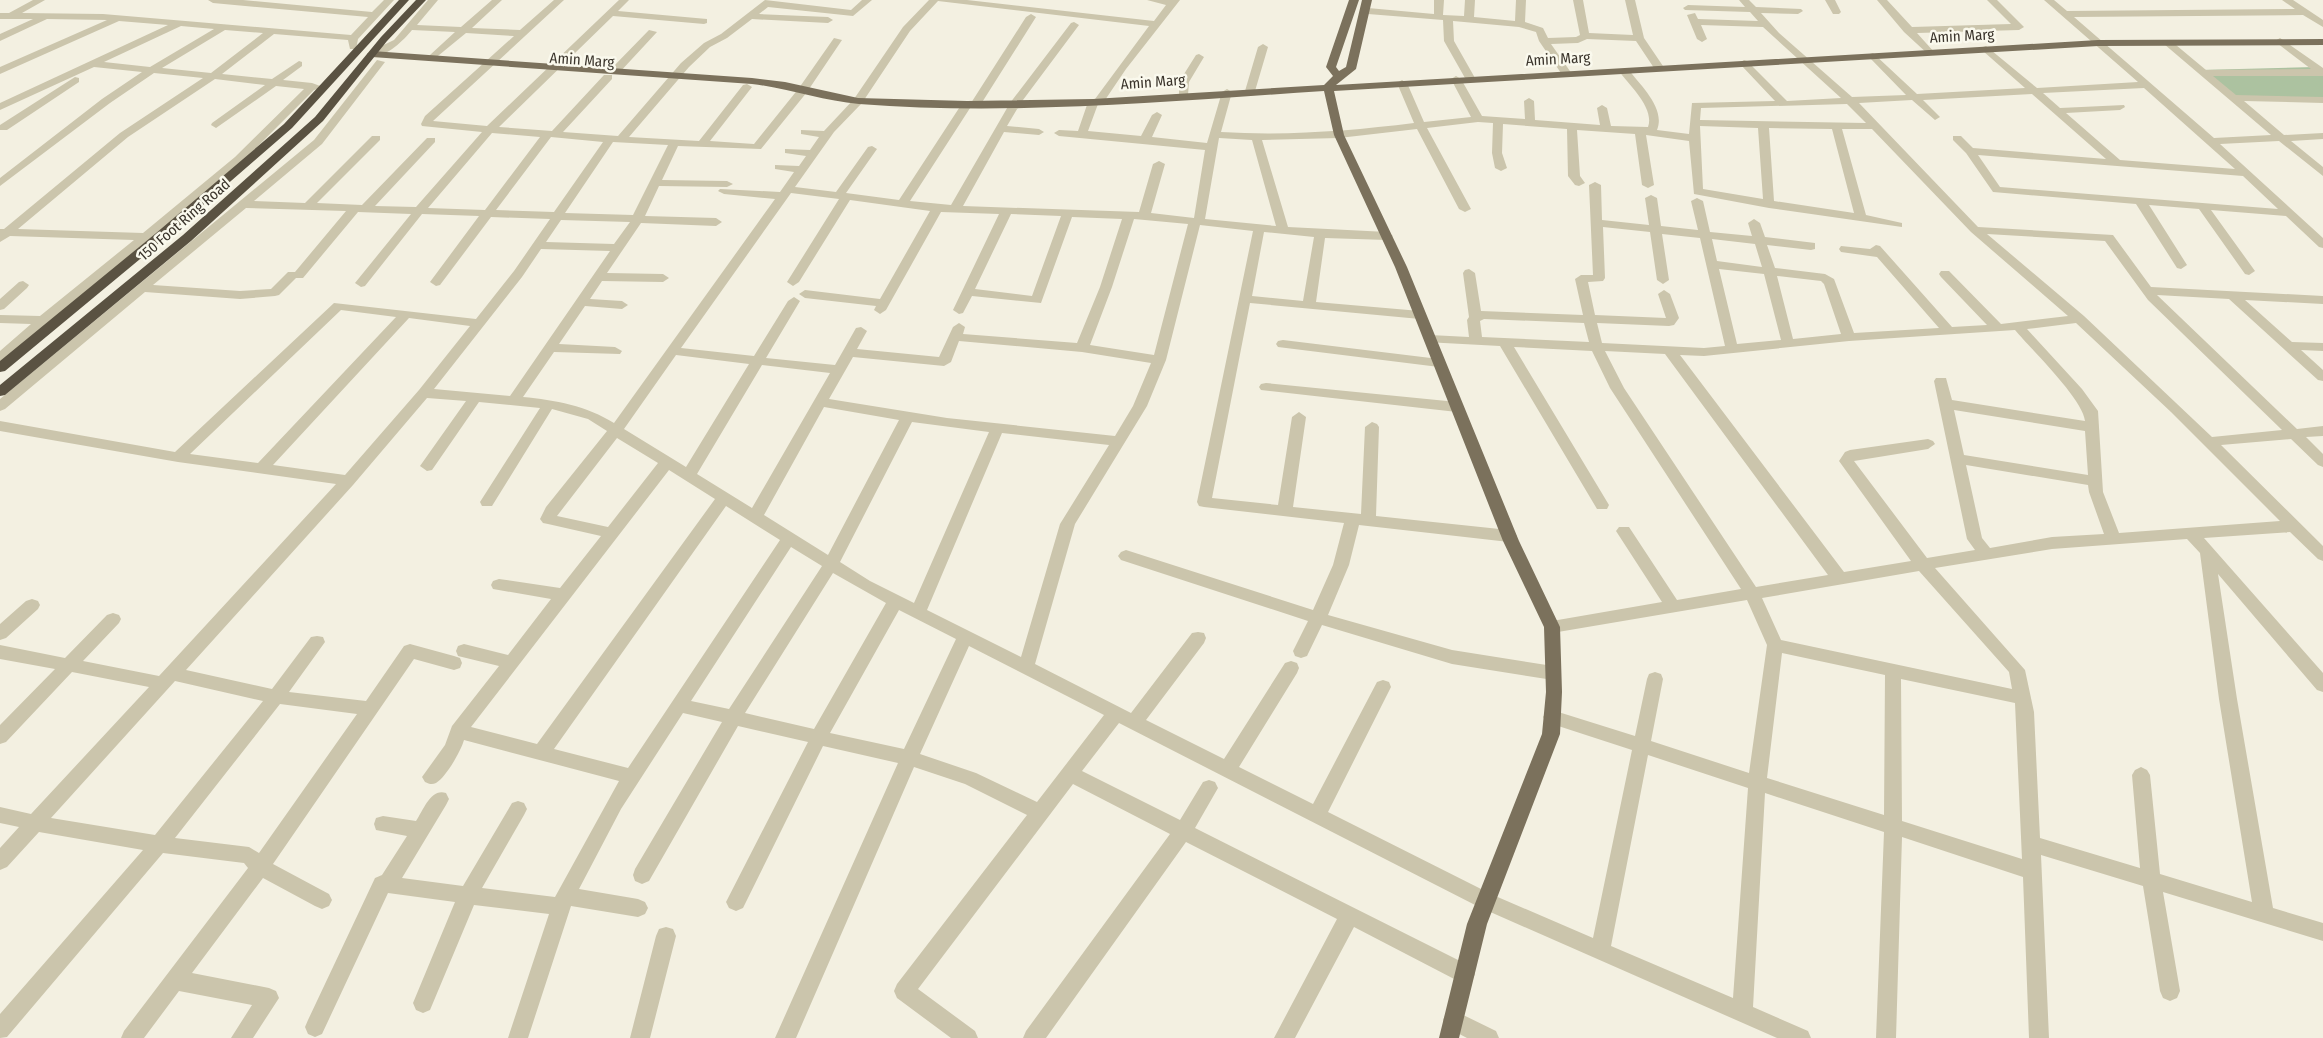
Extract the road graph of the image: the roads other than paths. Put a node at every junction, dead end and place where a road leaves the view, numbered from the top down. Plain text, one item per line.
1 (40, 0) edge
2 (213, 0) edge
3 (389, 0) edge
4 (404, 0) edge
5 (421, 0) edge
6 (433, 0) edge
7 (497, 0) edge
8 (559, 0) edge
9 (611, 0) edge
10 (624, 0) edge
11 (867, 0) edge
12 (934, 0) edge
13 (942, 0) edge
14 (1152, 0) edge
15 (1354, 0) edge
16 (1367, 0) edge
17 (1439, 0) edge
18 (1470, 0) edge
19 (1521, 0) edge
20 (1578, 0) edge
21 (1630, 0) edge
22 (1744, 0) edge
23 (1776, 0) edge
24 (1830, 0) edge
25 (1882, 0) edge
26 (1992, 0) edge
27 (2049, 0) edge
28 (2287, 0) edge
29 (1174, 1) edge
30 (768, 2) edge
31 (1686, 4) edge
32 (1753, 10) junction
33 (1368, 11) dead end
34 (1781, 11) junction
35 (1798, 11) dead end
36 (611, 12) junction
37 (1836, 12) dead end
38 (2304, 12) junction
39 (853, 13) junction
40 (2065, 14) junction
41 (375, 15) junction
42 (5, 16) edge
43 (47, 16) junction
44 (750, 16) junction
45 (1031, 17) dead end
46 (1438, 17) junction
47 (118, 18) junction
48 (1448, 18) junction
49 (1470, 20) junction
50 (704, 21) dead end
51 (1695, 22) junction
52 (180, 24) junction
53 (1158, 24) junction
54 (1520, 24) junction
55 (1766, 24) junction
56 (2323, 24) edge
57 (1074, 26) dead end
58 (224, 27) junction
59 (410, 27) junction
60 (464, 29) junction
61 (1907, 30) junction
62 (272, 31) junction
63 (652, 32) dead end
64 (520, 33) junction
65 (1585, 36) junction
66 (0, 38) edge
67 (353, 38) junction
68 (1639, 38) junction
69 (1702, 39) dead end
70 (837, 40) dead end
71 (1544, 41) junction
72 (2280, 41) junction
73 (2323, 41) edge
74 (2167, 42) junction
75 (2098, 43) junction
76 (1263, 48) dead end
77 (1986, 49) junction
78 (354, 52) junction
79 (1928, 52) junction
80 (1873, 56) junction
81 (432, 57) junction
82 (1199, 57) dead end
83 (373, 60) junction
84 (1806, 60) junction
85 (1744, 63) junction
86 (96, 64) junction
87 (299, 64) dead end
88 (485, 64) junction
89 (1660, 69) junction
90 (152, 70) junction
91 (550, 70) junction
92 (0, 71) edge
93 (1624, 71) junction
94 (2203, 73) junction
95 (2323, 73) edge
96 (612, 74) junction
97 (1567, 74) junction
98 (213, 76) junction
99 (1338, 76) junction
100 (674, 78) junction
101 (1470, 78) junction
102 (1456, 79) junction
103 (273, 82) junction
104 (1402, 83) junction
105 (2147, 85) junction
106 (318, 87) junction
107 (747, 87) junction
108 (1328, 87) junction
109 (799, 90) junction
110 (1250, 91) junction
111 (1226, 92) junction
112 (2034, 92) junction
113 (0, 95) edge
114 (1183, 95) junction
115 (18, 98) junction
116 (1916, 98) junction
117 (2234, 98) junction
118 (2323, 100) edge
119 (858, 101) junction
120 (1096, 101) junction
121 (1529, 101) dead end
122 (1850, 101) junction
123 (41, 103) junction
124 (1015, 103) junction
125 (972, 104) junction
126 (1784, 104) junction
127 (0, 107) edge
128 (2120, 107) dead end
129 (1602, 108) dead end
130 (2055, 111) junction
131 (1157, 115) dead end
132 (1935, 117) dead end
133 (1478, 119) junction
134 (1498, 120) junction
135 (1530, 123) junction
136 (1695, 123) junction
137 (1763, 124) junction
138 (216, 125) dead end
139 (1420, 125) junction
140 (1836, 126) junction
141 (1874, 126) junction
142 (1572, 127) junction
143 (3, 128) dead end
144 (1606, 128) junction
145 (1001, 129) junction
146 (488, 131) junction
147 (1640, 131) junction
148 (805, 132) dead end
149 (1039, 132) dead end
150 (1059, 133) dead end
151 (1082, 134) junction
152 (1215, 134) junction
153 (550, 135) junction
154 (1339, 135) junction
155 (1256, 136) junction
156 (2323, 136) edge
157 (2280, 137) junction
158 (376, 138) dead end
159 (1694, 138) junction
160 (1957, 138) dead end
161 (431, 140) dead end
162 (615, 140) junction
163 (1146, 140) junction
164 (2211, 141) junction
165 (675, 142) junction
166 (702, 144) junction
167 (1211, 147) junction
168 (872, 149) dead end
169 (1970, 150) junction
170 (789, 151) dead end
171 (812, 152) junction
172 (2118, 163) junction
173 (1159, 164) dead end
174 (779, 167) dead end
175 (1501, 168) dead end
176 (2246, 173) junction
177 (2323, 173) edge
178 (0, 183) edge
179 (655, 183) junction
180 (1648, 185) dead end
181 (786, 192) junction
182 (843, 196) junction
183 (1651, 198) dead end
184 (2140, 201) junction
185 (1697, 202) dead end
186 (903, 203) junction
187 (226, 204) junction
188 (245, 204) junction
189 (1769, 205) junction
190 (307, 206) junction
191 (2202, 206) junction
192 (360, 208) junction
193 (937, 208) junction
194 (955, 209) junction
195 (1465, 209) dead end
196 (419, 211) junction
197 (1006, 212) junction
198 (1068, 212) junction
199 (488, 213) junction
200 (2288, 213) junction
201 (1129, 216) junction
202 (1144, 216) junction
203 (557, 217) junction
204 (1861, 218) junction
205 (637, 220) junction
206 (1197, 221) junction
207 (716, 222) dead end
208 (1754, 223) dead end
209 (1596, 224) junction
210 (1898, 225) dead end
211 (1259, 228) junction
212 (1283, 230) junction
213 (1654, 230) junction
214 (1975, 230) junction
215 (2, 234) edge
216 (1320, 234) junction
217 (1704, 234) junction
218 (1387, 236) junction
219 (146, 237) junction
220 (159, 237) junction
221 (1760, 241) junction
222 (2323, 244) edge
223 (538, 245) junction
224 (1811, 246) dead end
225 (617, 248) junction
226 (1845, 249) dead end
227 (1710, 264) junction
228 (2181, 265) dead end
229 (1769, 270) junction
230 (2249, 270) dead end
231 (1469, 273) dead end
232 (1945, 274) dead end
233 (597, 277) junction
234 (663, 278) dead end
235 (1663, 280) dead end
236 (436, 282) dead end
237 (792, 282) dead end
238 (361, 283) dead end
239 (23, 286) dead end
240 (144, 288) junction
241 (2147, 291) junction
242 (967, 292) junction
243 (1664, 294) dead end
244 (2233, 296) junction
245 (1245, 299) junction
246 (2323, 300) edge
247 (580, 302) junction
248 (1309, 304) junction
249 (622, 305) dead end
250 (0, 306) edge
251 (959, 310) dead end
252 (406, 314) junction
253 (1420, 315) junction
254 (1476, 316) junction
255 (0, 318) edge
256 (1590, 319) junction
257 (42, 320) junction
258 (56, 320) junction
259 (2079, 320) junction
260 (480, 323) junction
261 (2018, 326) junction
262 (1998, 328) junction
263 (1949, 331) junction
264 (861, 332) dead end
265 (1848, 337) junction
266 (1430, 338) junction
267 (1476, 341) junction
268 (1504, 342) junction
269 (1283, 344) dead end
270 (1788, 344) junction
271 (1596, 346) junction
272 (2290, 346) junction
273 (550, 348) junction
274 (1082, 348) junction
275 (2323, 348) edge
276 (1732, 349) junction
277 (1669, 350) junction
278 (615, 351) dead end
279 (673, 351) junction
280 (849, 352) junction
281 (0, 358) edge
282 (1159, 360) junction
283 (758, 361) junction
284 (1440, 363) junction
285 (0, 368) edge
286 (838, 370) junction
287 (2323, 377) edge
288 (1941, 381) dead end
289 (1266, 387) dead end
290 (0, 392) edge
291 (424, 393) junction
292 (476, 397) junction
293 (514, 401) junction
294 (820, 402) junction
295 (549, 404) junction
296 (1946, 404) junction
297 (0, 406) edge
298 (1457, 407) junction
299 (907, 417) junction
300 (1299, 417) dead end
301 (0, 426) edge
302 (1372, 426) dead end
303 (2092, 427) junction
304 (997, 428) junction
305 (616, 430) junction
306 (2323, 431) edge
307 (2294, 434) junction
308 (1120, 441) junction
309 (2207, 442) junction
310 (1928, 444) dead end
311 (178, 457) junction
312 (1958, 459) junction
313 (667, 462) junction
314 (2323, 462) edge
315 (427, 466) dead end
316 (262, 468) junction
317 (689, 475) junction
318 (348, 480) junction
319 (2095, 481) junction
320 (724, 497) junction
321 (487, 502) dead end
322 (1602, 506) dead end
323 (1285, 511) junction
324 (756, 517) junction
325 (1360, 519) junction
326 (2294, 526) junction
327 (1624, 531) dead end
328 (2190, 532) junction
329 (612, 533) junction
330 (1509, 536) junction
331 (789, 538) junction
332 (2112, 538) junction
333 (1986, 554) junction
334 (2207, 554) junction
335 (2323, 555) edge
336 (1126, 556) dead end
337 (832, 564) junction
338 (1923, 565) junction
339 (1840, 579) junction
340 (499, 585) dead end
341 (1752, 594) junction
342 (564, 595) junction
343 (896, 600) junction
344 (32, 605) dead end
345 (1674, 607) junction
346 (918, 612) junction
347 (1318, 618) junction
348 (113, 619) dead end
349 (1552, 628) junction
350 (0, 634) edge
351 (966, 636) junction
352 (1198, 638) dead end
353 (317, 642) dead end
354 (1775, 645) junction
355 (1301, 651) dead end
356 (0, 652) edge
357 (511, 662) junction
358 (70, 666) junction
359 (1027, 666) junction
360 (1291, 668) dead end
361 (1894, 670) junction
362 (1553, 673) junction
363 (166, 678) junction
364 (1655, 679) dead end
365 (2323, 685) edge
366 (1383, 687) dead end
367 (276, 697) junction
368 (2023, 698) junction
369 (679, 705) junction
370 (371, 709) junction
371 (1116, 713) junction
372 (1552, 717) junction
373 (733, 718) junction
374 (1134, 722) junction
375 (458, 731) junction
376 (0, 737) edge
377 (819, 737) junction
378 (1641, 745) junction
379 (541, 753) junction
380 (909, 758) junction
381 (1228, 769) junction
382 (1071, 774) junction
383 (2141, 775) dead end
384 (431, 777) dead end
385 (632, 777) junction
386 (1756, 783) junction
387 (1209, 788) dead end
388 (440, 799) dead end
389 (518, 809) dead end
390 (1041, 813) junction
391 (1317, 814) junction
392 (0, 815) edge
393 (34, 823) junction
394 (383, 824) dead end
395 (1894, 827) junction
396 (421, 830) junction
397 (1183, 831) junction
398 (159, 844) junction
399 (2031, 844) junction
400 (0, 862) edge
401 (260, 867) junction
402 (2032, 871) junction
403 (642, 875) dead end
404 (2151, 880) junction
405 (387, 885) junction
406 (468, 895) junction
407 (322, 900) dead end
408 (563, 901) junction
409 (1486, 901) junction
410 (736, 902) dead end
411 (638, 908) dead end
412 (2264, 914) junction
413 (1350, 915) junction
414 (2323, 932) edge
415 (666, 936) dead end
416 (1600, 950) junction
417 (1465, 974) junction
418 (175, 980) junction
419 (2170, 991) dead end
420 (423, 1003) dead end
421 (1742, 1012) junction
422 (315, 1027) dead end
423 (1451, 1029) edge
424 (0, 1030) edge
425 (132, 1038) edge
426 (241, 1038) edge
427 (518, 1038) edge
428 (640, 1038) edge
429 (785, 1038) edge
430 (968, 1038) edge
431 (1033, 1038) edge
432 (1284, 1038) edge
433 (1489, 1038) edge
434 (1801, 1038) edge
435 (1886, 1038) edge
436 (2038, 1038) edge

1 - 42 street
2 - 41 street
3 - 41 street
4 - 78 highway, 150 Foot Ring Road
5 - 83 highway, 150 Foot Ring Road
6 - 59 street
7 - 60 street
8 - 64 street
9 - 10 street
10 - 36 street
11 - 39 street
12 - 119 street
13 - 53 street
14 - 29 street
15 - 99 main road
16 - 99 main road
17 - 46 street
18 - 49 street
19 - 54 street
20 - 65 street
21 - 68 street
22 - 32 street
23 - 34 street
24 - 37 street
25 - 61 street
26 - 61 street
27 - 40 street
28 - 38 street
29 - 53 street
30 - 39 street
30 - 44 street
31 - 32 street
31 - 51 street
32 - 34 street
32 - 55 street
33 - 46 street
34 - 35 street
36 - 50 street
36 - 91 street
38 - 40 street
38 - 56 street
39 - 44 street
40 - 75 street
41 - 67 street
42 - 43 street
43 - 47 street
43 - 66 street
44 - 100 street
45 - 125 street
46 - 48 street
47 - 52 street
47 - 92 street
48 - 49 street
48 - 101 street
49 - 54 street
51 - 55 street
51 - 69 street
52 - 58 street
52 - 86 street
53 - 120 street
54 - 71 street
55 - 84 street
57 - 124 street
58 - 62 street
58 - 90 street
59 - 60 street
59 - 83 street
60 - 64 street
60 - 81 street
61 - 79 street
62 - 67 street
62 - 98 street
63 - 96 street
64 - 88 street
65 - 68 street
65 - 71 street
67 - 78 street
68 - 89 street
70 - 109 street
71 - 97 street
72 - 73 main road, Amin Marg
72 - 74 main road, Amin Marg
72 - 95 street
74 - 75 main road, Amin Marg
74 - 94 street
75 - 77 main road, Amin Marg
75 - 105 street
76 - 110 street
77 - 79 main road, Amin Marg
77 - 112 street
78 - 106 highway, 150 Foot Ring Road
79 - 80 main road, Amin Marg
80 - 84 main road, Amin Marg
80 - 116 street
81 - 83 main road, Amin Marg
81 - 88 main road, Amin Marg
82 - 114 street
83 - 88 main road, Amin Marg
83 - 187 highway, 150 Foot Ring Road
83 - 188 street
84 - 85 main road, Amin Marg
84 - 122 street
85 - 89 main road, Amin Marg
85 - 126 street
86 - 90 street
86 - 115 street
86 - 123 street
87 - 103 street
88 - 91 main road, Amin Marg
88 - 146 street
89 - 93 main road, Amin Marg
90 - 98 street
90 - 178 street
91 - 96 main road, Amin Marg
91 - 146 street
93 - 97 main road, Amin Marg
93 - 147 street
94 - 95 street
94 - 117 street
96 - 100 main road, Amin Marg
96 - 153 street
97 - 101 main road, Amin Marg
98 - 103 street
98 - 215 street
99 - 108 main road
100 - 107 main road, Amin Marg
100 - 109 main road, Amin Marg
100 - 162 street
101 - 102 main road, Amin Marg
102 - 104 main road, Amin Marg
102 - 133 street
103 - 106 street
103 - 138 street
104 - 108 main road, Amin Marg
104 - 139 street
105 - 112 street
105 - 164 street
106 - 219 street
106 - 220 highway, 150 Foot Ring Road
107 - 109 main road, Amin Marg
107 - 166 street
108 - 110 main road, Amin Marg
108 - 154 main road
109 - 119 main road, Amin Marg
109 - 166 street
110 - 111 main road, Amin Marg
111 - 114 main road, Amin Marg
111 - 152 street
112 - 116 street
112 - 130 street
113 - 115 street
114 - 120 main road, Amin Marg
115 - 123 street
115 - 127 street
116 - 122 street
116 - 132 street
117 - 118 street
117 - 157 street
119 - 125 main road, Amin Marg
119 - 171 street
120 - 124 main road, Amin Marg
120 - 151 street
121 - 135 street
122 - 126 street
122 - 141 street
123 - 143 street
124 - 125 main road, Amin Marg
124 - 145 street
125 - 186 street
126 - 136 street
128 - 130 street
129 - 144 street
130 - 172 street
131 - 163 street
133 - 134 street
133 - 139 street
134 - 135 street
134 - 175 street
135 - 142 street
136 - 137 street
136 - 159 street
137 - 140 street
137 - 189 street
139 - 154 street
139 - 195 street
140 - 141 street
140 - 204 street
141 - 214 street
142 - 144 street
142 - 209 street
144 - 147 street
145 - 149 street
145 - 194 street
146 - 153 street
146 - 196 street
147 - 159 street
147 - 180 street
148 - 171 street
150 - 151 street
151 - 163 street
152 - 155 street
152 - 167 street
153 - 162 street
153 - 199 street
154 - 155 street
154 - 218 main road
155 - 212 street
156 - 157 street
157 - 164 street
157 - 177 street
158 - 190 street
159 - 189 street
160 - 169 street
161 - 192 street
162 - 165 street
162 - 203 street
163 - 167 street
164 - 176 street
165 - 166 street
165 - 179 street
167 - 206 street
168 - 182 street
169 - 172 street
169 - 184 street
170 - 171 street
171 - 174 street
171 - 181 street
172 - 176 street
173 - 202 street
176 - 200 street
179 - 181 street
179 - 205 street
181 - 182 street
181 - 279 street
182 - 186 street
182 - 237 street
183 - 213 street
184 - 191 street
184 - 228 street
185 - 217 street
186 - 193 street
187 - 188 street
187 - 290 highway, 150 Foot Ring Road
188 - 190 street
188 - 240 street
189 - 204 street
190 - 192 street
191 - 200 street
191 - 230 street
192 - 196 street
192 - 240 street
193 - 194 street
193 - 283 street
194 - 197 street
196 - 199 street
196 - 238 street
197 - 198 street
197 - 242 street
198 - 201 street
198 - 242 street
199 - 203 street
199 - 236 street
200 - 222 street
201 - 202 street
201 - 274 street
202 - 206 street
203 - 205 street
203 - 223 street
204 - 210 street
205 - 207 street
205 - 225 street
206 - 211 street
206 - 282 street
208 - 221 street
209 - 213 street
209 - 256 street
211 - 212 street
211 - 245 street
212 - 216 street
213 - 217 street
213 - 235 street
214 - 241 street
214 - 259 street
215 - 219 street
216 - 218 street
216 - 248 street
217 - 221 street
217 - 227 street
218 - 253 main road
219 - 220 street
219 - 257 street
220 - 258 highway, 150 Foot Ring Road
221 - 224 street
221 - 229 street
223 - 225 street
223 - 260 street
225 - 233 street
226 - 263 street
227 - 229 street
227 - 276 street
229 - 265 street
229 - 270 street
231 - 254 street
232 - 262 street
233 - 234 street
233 - 247 street
239 - 250 street
240 - 297 street
241 - 244 street
241 - 307 street
242 - 251 street
243 - 256 street
244 - 246 street
244 - 272 street
245 - 248 street
245 - 323 street
247 - 249 street
247 - 273 street
248 - 253 street
252 - 260 street
252 - 311 street
252 - 316 street
253 - 266 main road
254 - 256 street
254 - 267 street
255 - 257 street
256 - 271 street
257 - 258 street
257 - 281 street
258 - 285 highway, 150 Foot Ring Road
259 - 261 street
259 - 309 street
260 - 291 street
261 - 262 street
261 - 303 street
262 - 263 street
263 - 265 street
264 - 280 street
265 - 270 street
266 - 267 street
266 - 284 main road
267 - 268 street
268 - 271 street
268 - 322 street
269 - 284 street
270 - 276 street
271 - 277 street
271 - 341 street
272 - 275 street
272 - 287 street
273 - 278 street
273 - 293 street
274 - 280 street
274 - 282 street
276 - 277 street
277 - 339 street
279 - 283 street
279 - 305 street
280 - 286 street
282 - 308 street
283 - 286 street
283 - 317 street
284 - 298 main road
286 - 294 street
288 - 296 street
289 - 298 street
291 - 292 street
291 - 318 street
292 - 293 street
292 - 315 street
293 - 295 street
294 - 299 street
294 - 324 street
295 - 305 street
295 - 321 street
296 - 303 street
296 - 312 street
298 - 330 main road
299 - 304 street
299 - 337 street
300 - 323 street
301 - 311 street
302 - 325 street
303 - 319 street
304 - 308 street
304 - 346 street
305 - 313 street
305 - 329 street
306 - 307 street
307 - 309 street
307 - 314 street
308 - 359 street
309 - 326 street
310 - 338 street
311 - 316 street
312 - 319 street
312 - 333 street
313 - 317 street
313 - 329 street
316 - 318 street
317 - 320 street
318 - 363 street
319 - 332 street
320 - 324 street
320 - 379 street
323 - 325 street
324 - 331 street
325 - 330 street
325 - 347 street
326 - 328 street
326 - 335 street
327 - 345 street
328 - 332 street
328 - 334 street
329 - 342 street
330 - 349 main road
331 - 337 street
331 - 369 street
332 - 333 street
333 - 338 street
334 - 365 street
334 - 412 street
336 - 347 street
337 - 343 street
337 - 373 street
338 - 339 street
338 - 368 street
339 - 341 street
340 - 342 street
341 - 345 street
341 - 354 street
342 - 357 street
343 - 346 street
343 - 377 street
344 - 350 street
345 - 349 street
346 - 351 street
347 - 355 street
347 - 362 street
348 - 358 street
349 - 362 main road
351 - 359 street
351 - 380 street
352 - 374 street
353 - 367 street
354 - 361 street
354 - 386 street
356 - 358 street
357 - 370 street
357 - 375 street
358 - 363 street
358 - 376 street
359 - 371 street
360 - 381 street
361 - 368 street
361 - 395 street
362 - 372 main road
363 - 367 street
363 - 393 street
364 - 378 street
366 - 391 street
367 - 370 street
367 - 398 street
368 - 399 street
369 - 373 street
369 - 385 street
370 - 401 street
371 - 374 street
371 - 382 street
372 - 378 street
372 - 409 main road
373 - 377 street
373 - 403 street
374 - 381 street
375 - 379 street
375 - 384 street
377 - 380 street
377 - 410 street
378 - 386 street
378 - 416 street
379 - 385 street
380 - 390 street
380 - 429 street
381 - 391 street
382 - 390 street
382 - 397 street
383 - 404 street
385 - 408 street
386 - 395 street
386 - 421 street
387 - 397 street
388 - 396 street
389 - 406 street
390 - 430 street
391 - 409 street
392 - 393 street
393 - 398 street
393 - 400 street
394 - 396 street
395 - 402 street
395 - 435 street
396 - 405 street
397 - 413 street
397 - 431 street
398 - 401 street
398 - 424 street
399 - 402 street
399 - 404 street
401 - 407 street
401 - 418 street
402 - 436 street
404 - 412 street
404 - 419 street
405 - 406 street
405 - 422 street
406 - 408 street
406 - 420 street
408 - 411 street
408 - 427 street
409 - 416 street
409 - 417 main road
412 - 414 street
413 - 417 street
413 - 432 street
415 - 428 street
416 - 421 street
417 - 423 main road
418 - 425 street
418 - 426 street
421 - 434 street
423 - 433 street

